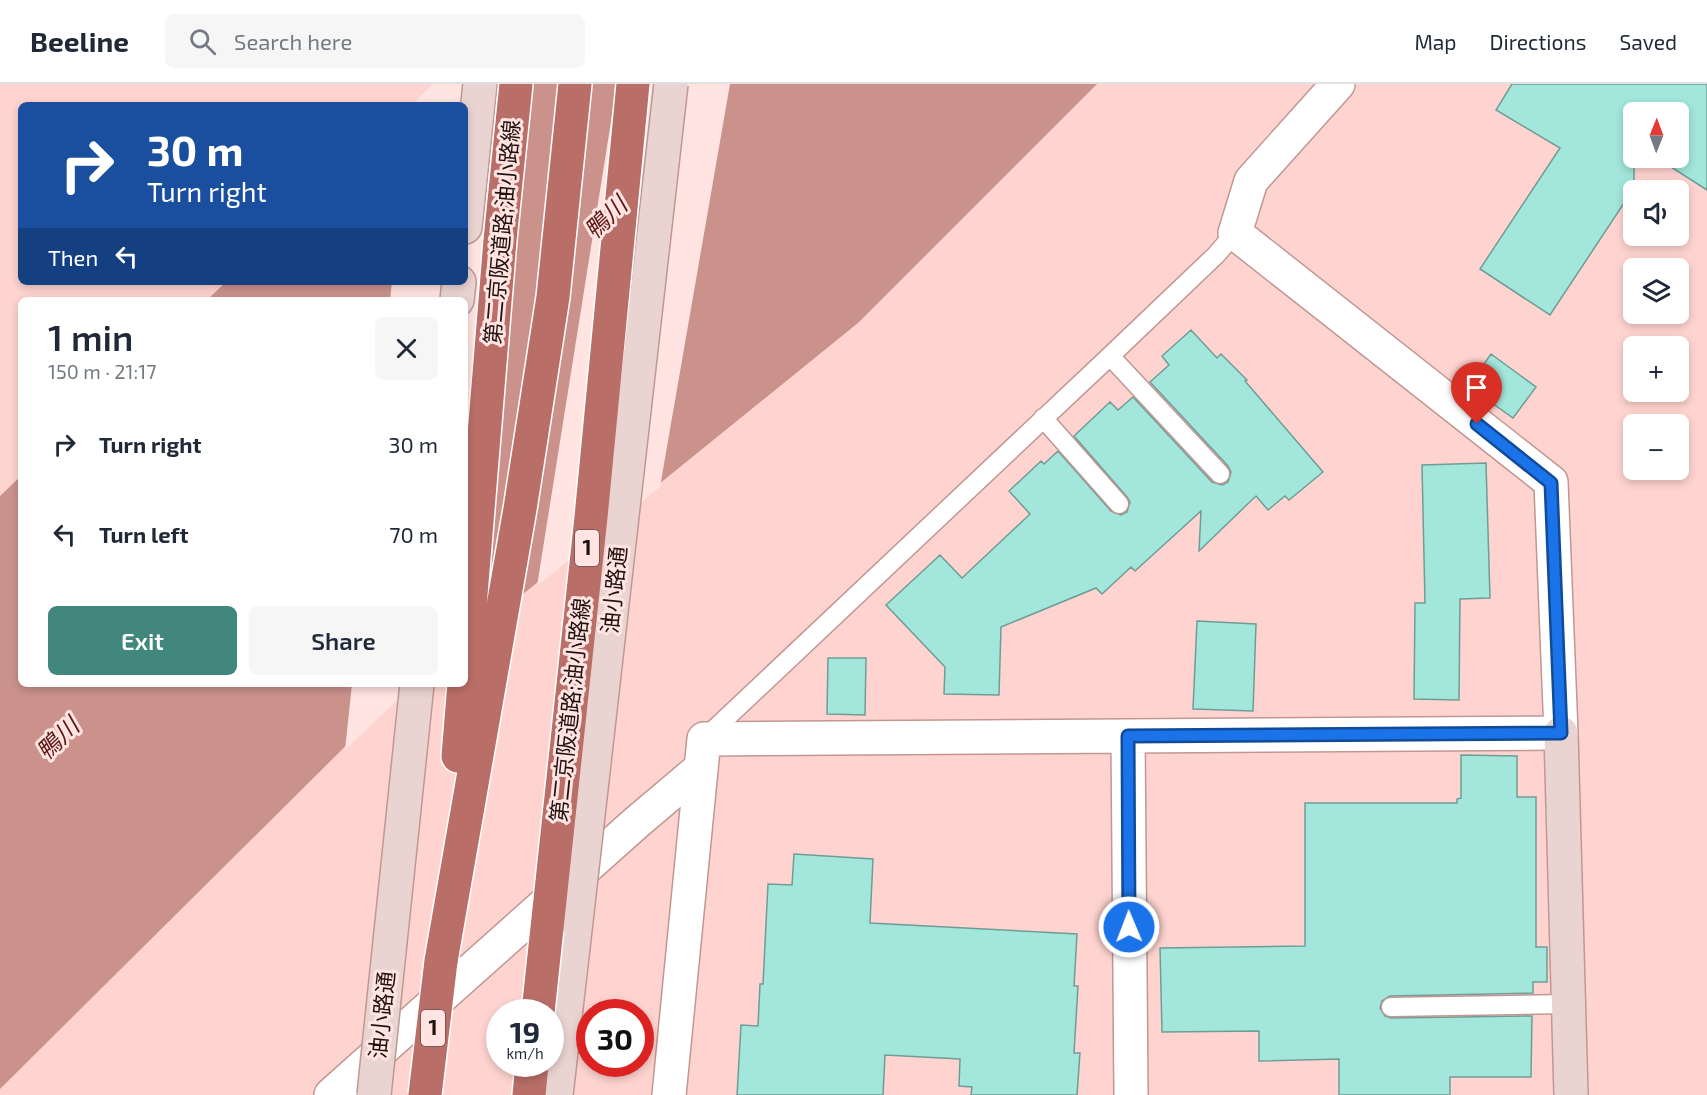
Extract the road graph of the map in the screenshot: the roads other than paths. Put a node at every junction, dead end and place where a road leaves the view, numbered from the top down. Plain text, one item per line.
1 (480, 84) edge
2 (516, 84) edge
3 (575, 84) edge
4 (633, 84) edge
5 (671, 84) edge
6 (1338, 84) edge
7 (468, 198) edge
8 (1235, 233) junction
9 (1110, 356) junction
10 (1043, 418) junction
11 (1220, 474) dead end
12 (1119, 504) dead end
13 (468, 631) edge
14 (417, 687) edge
15 (464, 687) edge
16 (1561, 733) junction
17 (1128, 736) junction
18 (702, 754) junction
19 (441, 961) junction
20 (539, 999) edge
21 (1567, 1004) junction
22 (1391, 1007) dead end
23 (531, 1077) edge
24 (331, 1095) edge
25 (374, 1095) edge
26 (425, 1095) edge
27 (529, 1095) edge
28 (556, 1095) edge
29 (669, 1095) edge
30 (1131, 1095) edge
31 (1571, 1095) edge

1 - 7 street
2 - 13 highway, 第二京阪道路;油小路線
3 - 19 highway
4 - 20 highway, 第二京阪道路;油小路線 / 1, bridge
5 - 28 street, 油小路通, bridge
6 - 8 street
8 - 9 lane
8 - 16 street
9 - 10 lane
9 - 11 lane
10 - 12 lane
10 - 18 lane
14 - 25 street, 油小路通, bridge
15 - 19 highway, 1
16 - 17 street
16 - 21 street
17 - 18 street
17 - 30 street
18 - 24 street
18 - 29 street
19 - 26 highway, 1, bridge
21 - 22 lane
21 - 31 street
23 - 27 highway

